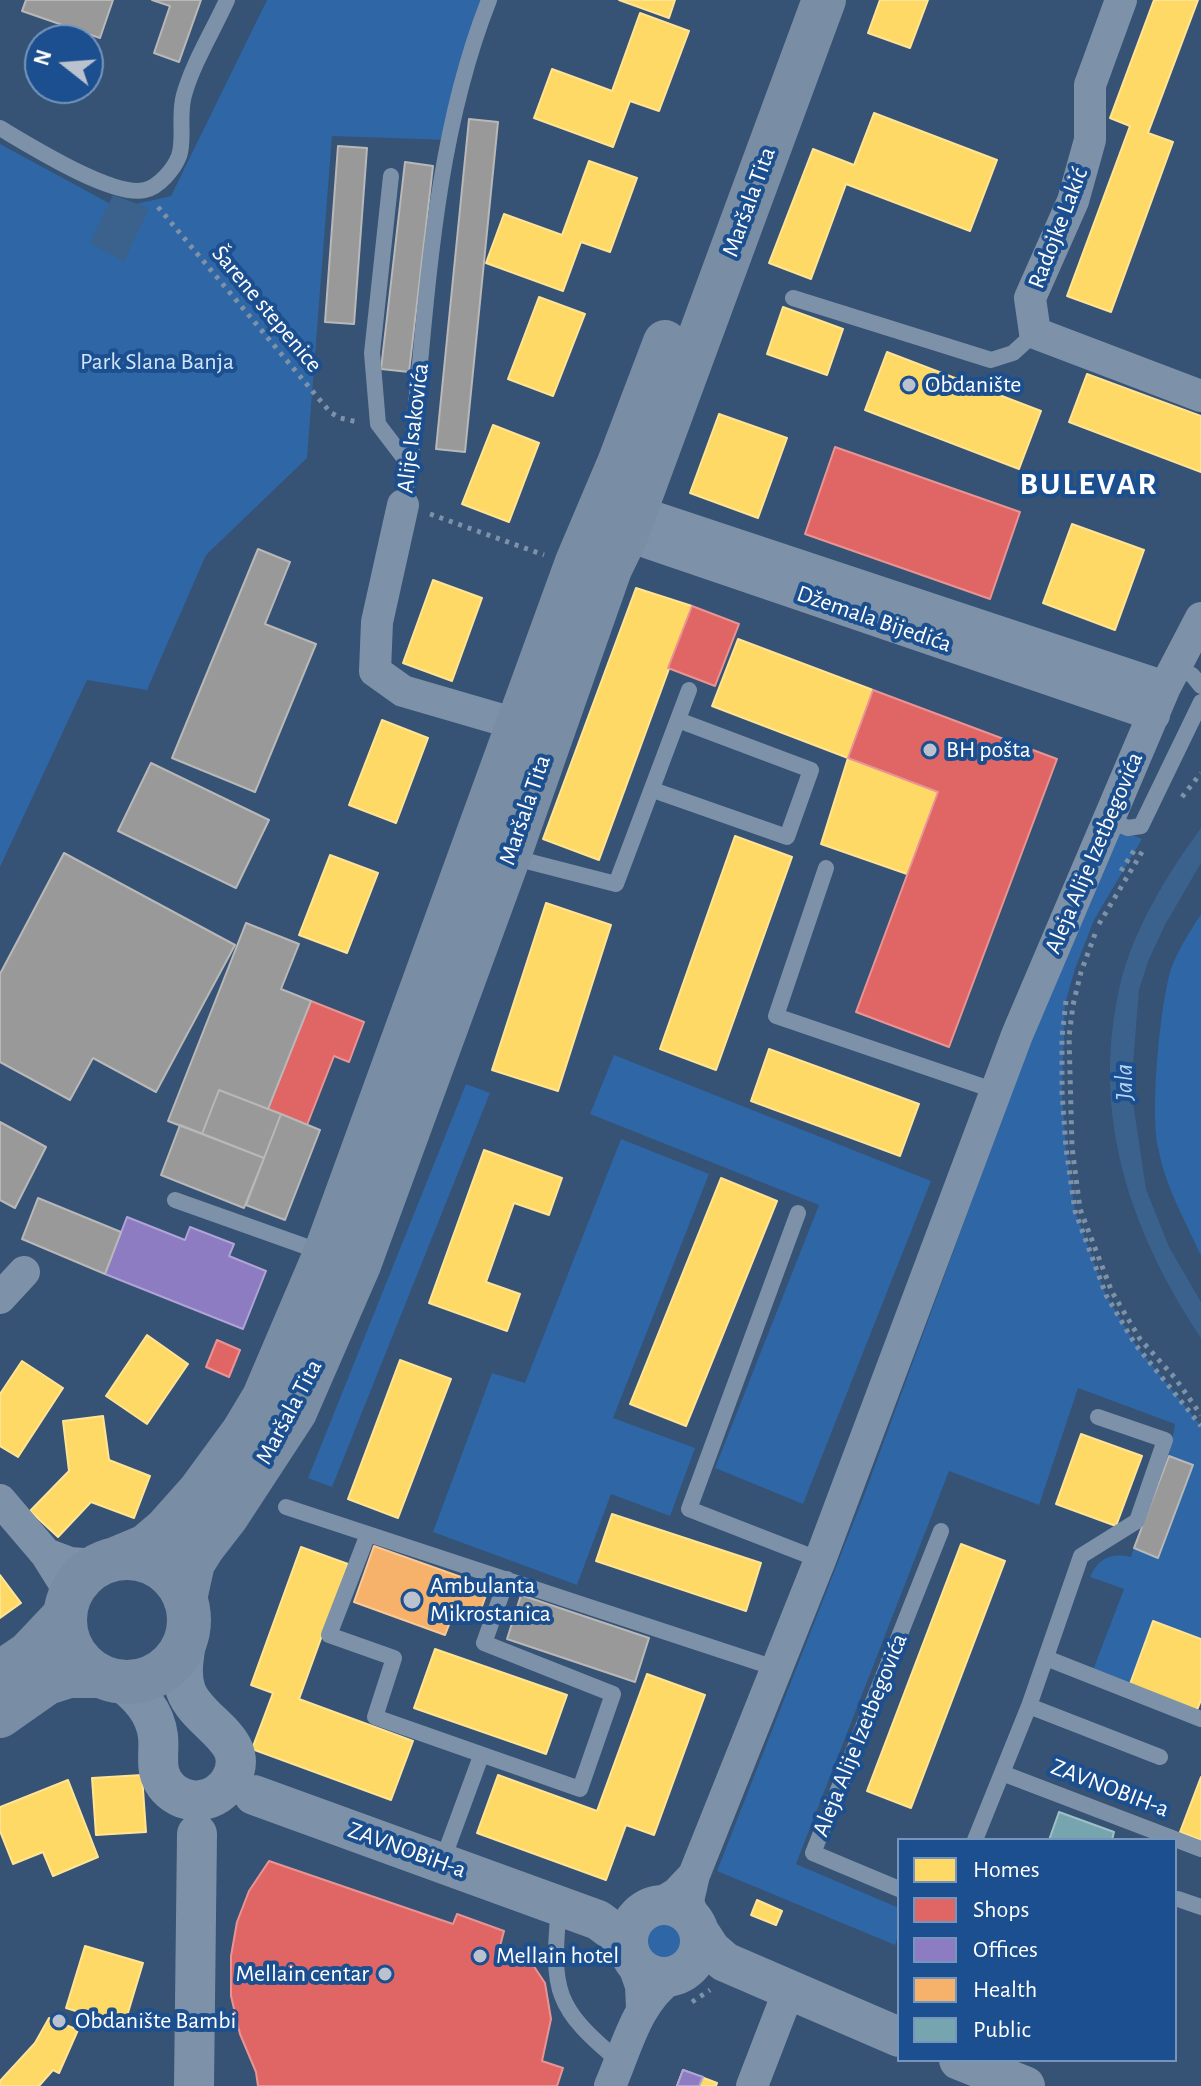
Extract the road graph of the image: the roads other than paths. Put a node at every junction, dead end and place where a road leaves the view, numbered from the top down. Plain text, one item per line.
1 (227, 0) edge
2 (489, 0) edge
3 (796, 0) edge
4 (824, 0) edge
5 (1121, 0) edge
6 (0, 128) edge
7 (391, 176) dead end
8 (793, 298) dead end
9 (1035, 333) junction
10 (1201, 396) edge
11 (410, 466) junction
12 (403, 505) joint
13 (607, 527) junction
14 (1201, 618) edge
15 (1201, 686) edge
16 (689, 690) dead end
17 (1164, 690) junction
18 (1201, 702) edge
19 (678, 720) junction
20 (534, 729) junction
21 (653, 790) junction
22 (1108, 820) junction
23 (509, 856) junction
24 (826, 868) dead end
25 (996, 1091) junction
26 (175, 1200) dead end
27 (798, 1213) dead end
28 (342, 1259) junction
29 (24, 1272) dead end
30 (0, 1298) edge
31 (1098, 1417) dead end
32 (0, 1500) edge
33 (286, 1507) dead end
34 (941, 1531) dead end
35 (368, 1534) junction
36 (820, 1560) junction
37 (507, 1579) junction
38 (87, 1583) junction
39 (186, 1618) junction
40 (1046, 1658) junction
41 (778, 1669) junction
42 (0, 1673) edge
43 (111, 1679) junction
44 (1029, 1706) junction
45 (0, 1716) edge
46 (1201, 1719) edge
47 (481, 1756) junction
48 (1160, 1757) dead end
49 (1002, 1773) junction
50 (220, 1788) junction
51 (976, 1838) edge
52 (1172, 1838) edge
53 (1177, 1840) edge
54 (1201, 1849) edge
55 (442, 1862) junction
56 (694, 1875) junction
57 (897, 1888) edge
58 (1178, 1899) dead end
59 (560, 1906) junction
60 (1201, 1907) edge
61 (650, 1908) junction
62 (598, 1920) junction
63 (630, 1955) junction
64 (697, 1966) junction
65 (789, 1990) junction
66 (642, 2008) junction
67 (897, 2034) edge
68 (964, 2062) edge
69 (615, 2074) edge
70 (194, 2086) edge
71 (752, 2086) edge
72 (1025, 2086) edge

1 - 6 lane
2 - 11 lane, Alije Isakovića
3 - 13 main road, Maršala Tita
4 - 13 main road, Maršala Tita
5 - 9 street, Radojke Lakić
7 - 11 lane
8 - 9 lane
9 - 10 street
11 - 12 lane, Alije Isakovića
12 - 20 street, Alije Isakovića
13 - 17 street, Džemala Bijedića
13 - 20 main road, Maršala Tita
14 - 17 street, Aleja Alije Izetbegovića
15 - 17 lane
16 - 19 lane
17 - 22 street, Aleja Alije Izetbegovića
18 - 22 lane
19 - 21 lane
19 - 21 lane
20 - 23 main road, Maršala Tita
20 - 28 main road, Maršala Tita
21 - 23 lane
22 - 25 street, Aleja Alije Izetbegovića
23 - 28 main road, Maršala Tita
24 - 25 lane
25 - 36 street, Aleja Alije Izetbegovića
26 - 28 lane
27 - 36 lane
28 - 38 main road, Maršala Tita
28 - 39 main road, Maršala Tita
29 - 30 street
31 - 40 lane
32 - 38 street
33 - 35 lane
34 - 57 lane, Aleja Alije Izetbegovića
35 - 37 lane
35 - 47 lane
36 - 41 street, Aleja Alije Izetbegovića
37 - 41 lane
37 - 47 lane
38 - 39 main road
38 - 42 main road
38 - 43 main road
39 - 43 main road
39 - 50 street
40 - 44 lane
40 - 46 lane
41 - 56 street, Aleja Alije Izetbegovića
43 - 45 main road
43 - 50 street
44 - 48 lane, ZAVNOBIH-a
44 - 49 lane
47 - 55 lane
49 - 51 lane
49 - 52 lane, ZAVNOBIH-a
50 - 55 street, ZAVNOBiH-a
50 - 70 street
53 - 54 lane, ZAVNOBIH-a
55 - 59 street, ZAVNOBiH-a
56 - 61 street
56 - 64 street
58 - 60 lane
59 - 62 street, ZAVNOBiH-a
59 - 69 lane
61 - 62 street
61 - 63 street
61 - 64 street
62 - 63 street
63 - 64 street
63 - 66 street
64 - 65 street
64 - 66 street
65 - 67 street
65 - 71 street
66 - 69 street
68 - 72 street

